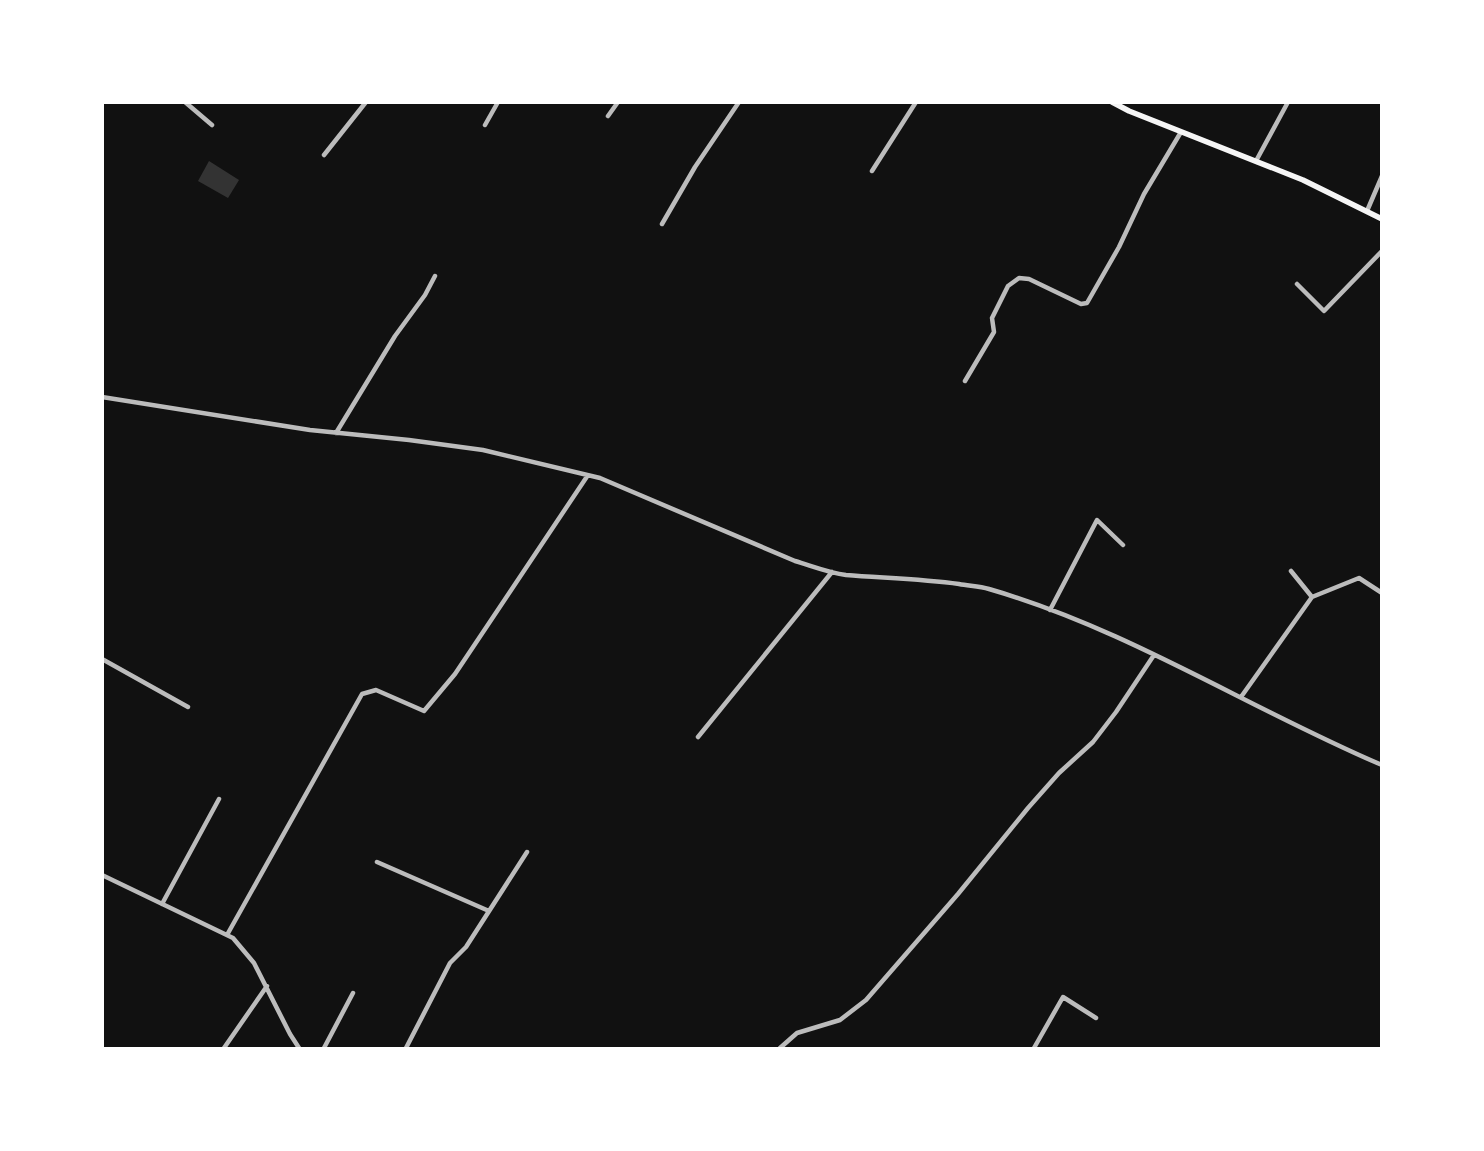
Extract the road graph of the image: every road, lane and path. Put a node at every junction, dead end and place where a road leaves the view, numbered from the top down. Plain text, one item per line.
1 (185, 102) edge
2 (366, 102) edge
3 (498, 102) edge
4 (618, 102) edge
5 (739, 102) edge
6 (916, 102) edge
7 (1112, 102) edge
8 (1288, 102) edge
9 (608, 116) dead end
10 (212, 125) dead end
11 (484, 125) dead end
12 (1181, 132) junction
13 (324, 155) dead end
14 (1256, 161) junction
15 (872, 171) dead end
16 (1382, 176) edge
17 (1367, 211) junction
18 (1382, 219) edge
19 (662, 224) dead end
20 (1382, 251) edge
21 (435, 276) dead end
22 (1297, 284) dead end
23 (965, 381) dead end
24 (102, 397) edge
25 (336, 433) junction
26 (588, 475) junction
27 (1123, 545) dead end
28 (1291, 571) dead end
29 (832, 572) junction
30 (1382, 593) edge
31 (1312, 597) junction
32 (1050, 610) junction
33 (1154, 654) junction
34 (102, 660) edge
35 (1241, 697) junction
36 (188, 707) dead end
37 (698, 737) dead end
38 (1382, 765) edge
39 (219, 799) dead end
40 (527, 852) dead end
41 (377, 862) dead end
42 (102, 875) edge
43 (162, 904) junction
44 (489, 911) junction
45 (227, 935) junction
46 (267, 986) junction
47 (353, 993) dead end
48 (1096, 1018) dead end
49 (224, 1048) edge
50 (299, 1048) edge
51 (324, 1048) edge
52 (406, 1048) edge
53 (780, 1048) edge
54 (1034, 1048) edge

1 - 10 street
2 - 13 street
3 - 11 street
4 - 9 street
5 - 19 street
6 - 15 street
7 - 12 main road
8 - 14 street
12 - 14 main road
12 - 23 street
14 - 17 main road
16 - 17 street
17 - 18 main road
20 - 22 street
21 - 25 street
24 - 25 street
25 - 26 street
26 - 29 street
26 - 45 street
27 - 32 street
28 - 31 street
29 - 32 street
29 - 37 street
30 - 31 street
31 - 35 street
32 - 33 street
33 - 35 street
33 - 53 street
34 - 36 street
35 - 38 street
39 - 43 street
40 - 44 street
41 - 44 street
42 - 43 street
43 - 45 street
44 - 52 street
45 - 46 street
46 - 49 street
46 - 50 street
47 - 51 street
48 - 54 street

